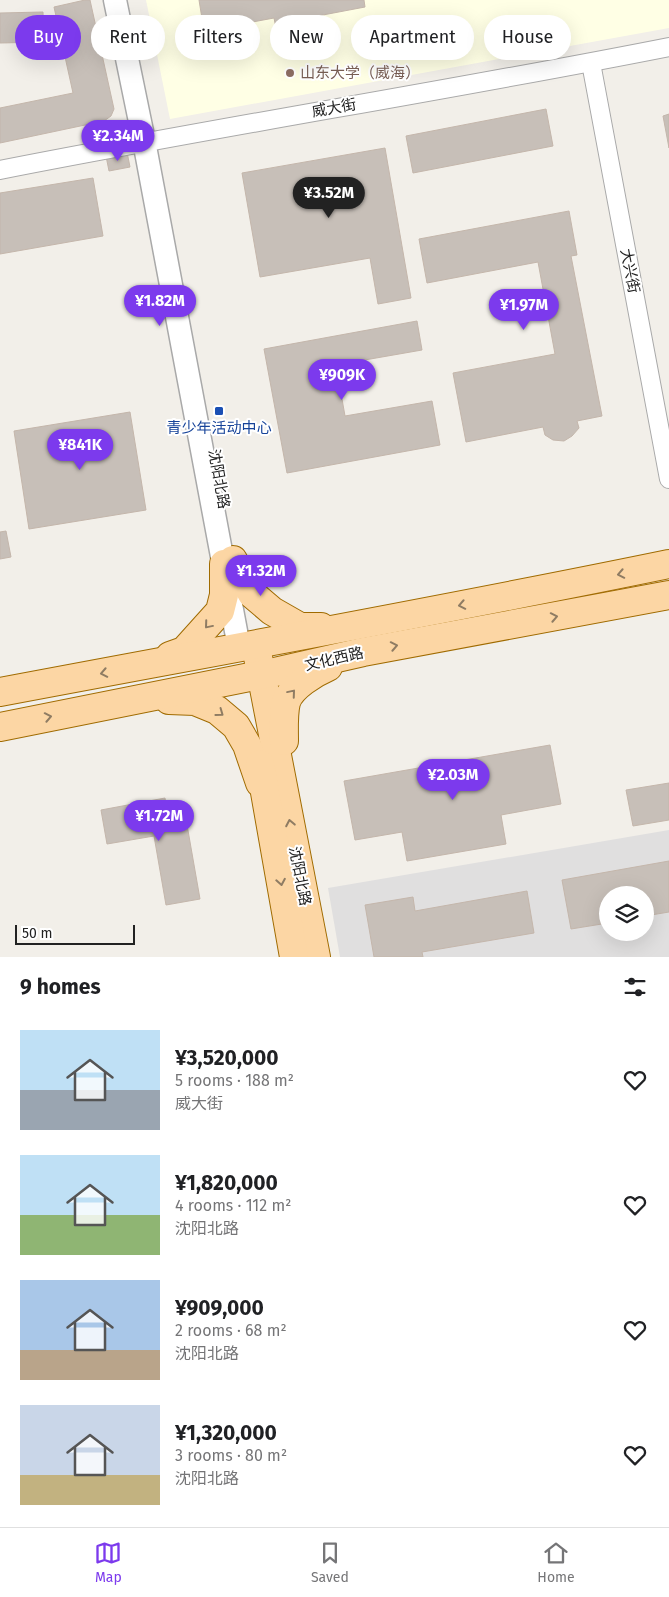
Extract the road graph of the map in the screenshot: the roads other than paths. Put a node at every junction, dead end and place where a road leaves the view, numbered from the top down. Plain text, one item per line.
1 (115, 0) edge
2 (127, 0) edge
3 (669, 47) edge
4 (591, 62) junction
5 (151, 140) junction
6 (0, 170) edge
7 (669, 479) edge
8 (229, 562) junction
9 (669, 564) edge
10 (669, 595) edge
11 (358, 626) junction
12 (247, 645) junction
13 (363, 652) junction
14 (138, 666) junction
15 (253, 676) junction
16 (0, 692) edge
17 (140, 699) junction
18 (0, 727) edge
19 (276, 796) junction
20 (294, 957) edge
21 (316, 957) edge

1 - 5 street, 沈阳北路
2 - 5 street, 沈阳北路
3 - 4 street, 威大街
4 - 5 street, 威大街
4 - 7 street, 大兴街
5 - 6 street, 威大街
5 - 8 street, 沈阳北路
8 - 11 main road
8 - 12 street, 沈阳北路
8 -> 14 main road
9 -> 11 main road, 文化西路
13 -> 10 main road, 文化西路
11 - 12 main road, 文化西路
12 - 14 main road, 文化西路
12 - 15 main road, 沈阳北路
13 - 15 main road, 文化西路
19 -> 13 main road
14 -> 16 main road, 文化西路
15 - 17 main road, 文化西路
15 - 19 main road, 沈阳北路
18 -> 17 main road, 文化西路
17 -> 19 main road
19 -> 20 main road, 沈阳北路
21 -> 19 main road, 沈阳北路

